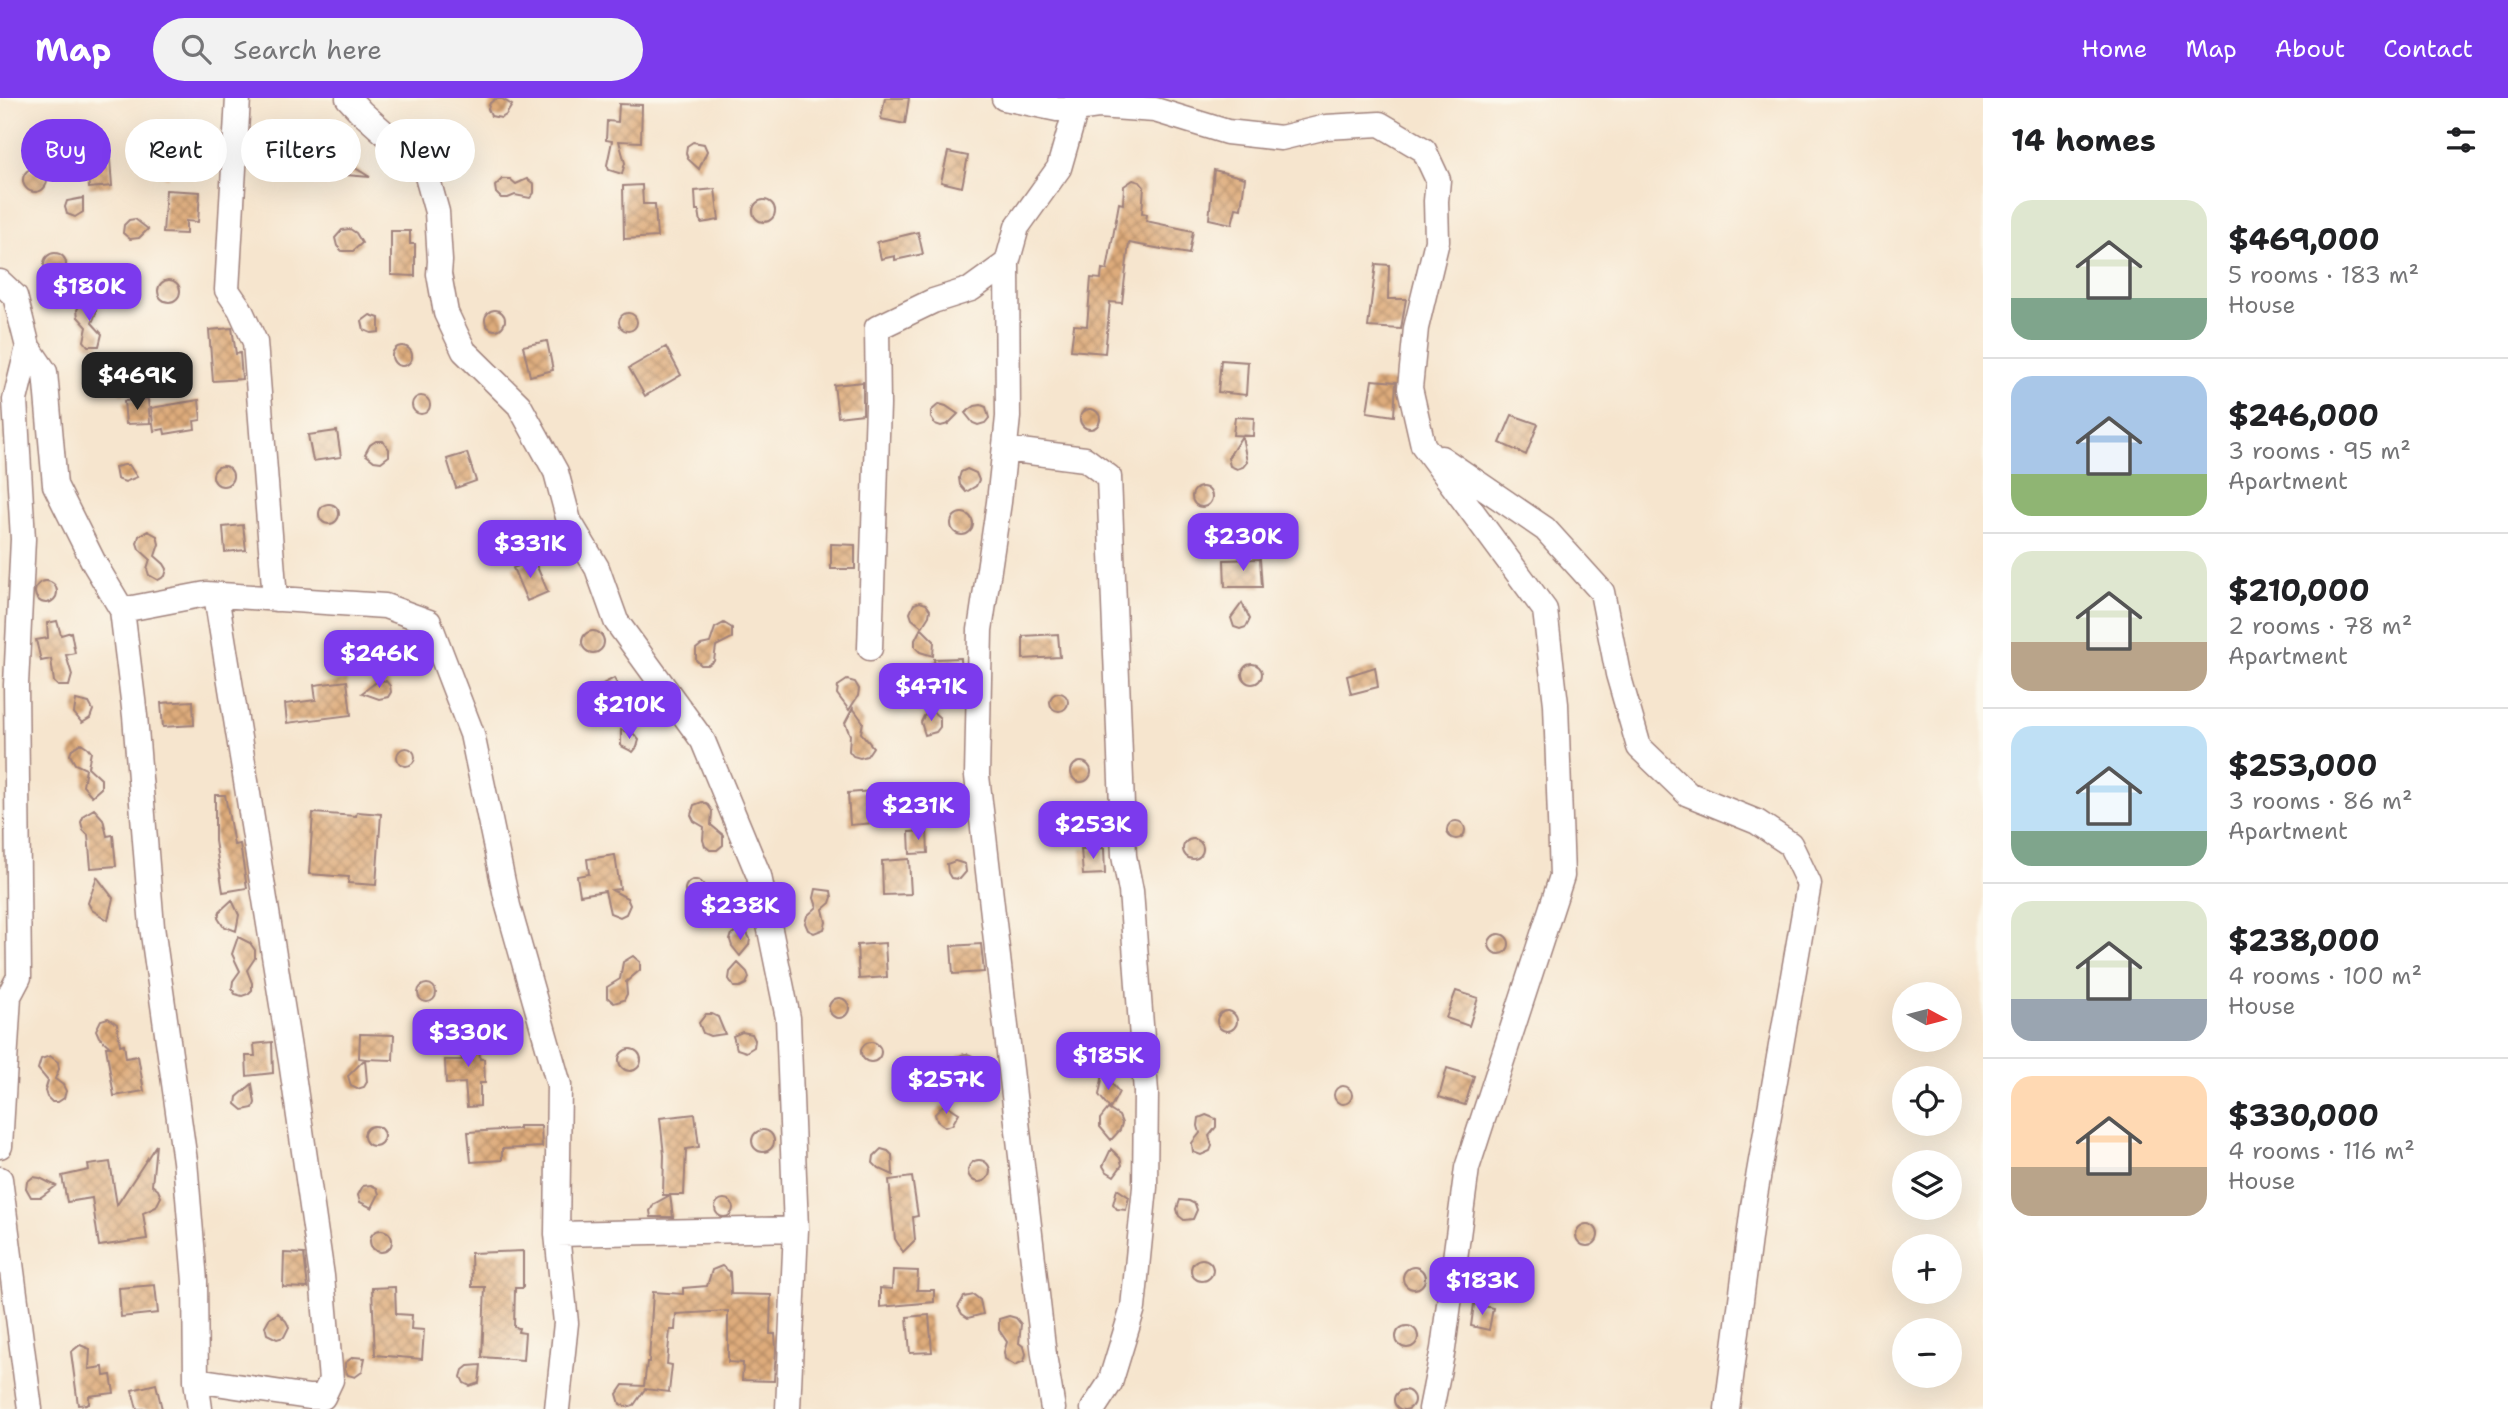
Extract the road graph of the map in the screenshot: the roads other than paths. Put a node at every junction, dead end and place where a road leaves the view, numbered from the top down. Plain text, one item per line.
1 (238, 98) edge
2 (348, 98) edge
3 (1004, 98) edge
4 (1076, 109) junction
5 (1007, 263) junction
6 (0, 282) edge
7 (28, 347) junction
8 (1423, 445) junction
9 (1005, 449) junction
10 (216, 595) junction
11 (275, 599) junction
12 (122, 610) junction
13 (870, 648) dead end
14 (0, 1146) edge
15 (0, 1179) edge
16 (796, 1229) junction
17 (558, 1234) junction
18 (196, 1380) junction
19 (30, 1409) edge
20 (201, 1409) edge
21 (557, 1409) edge
22 (788, 1409) edge
23 (1053, 1409) edge
24 (1093, 1409) edge
25 (1431, 1409) edge
26 (1727, 1409) edge

1 - 11 street
2 - 16 street
3 - 4 street
4 - 5 street
4 - 8 street
5 - 9 street
5 - 13 street
6 - 7 street
7 - 12 street
7 - 14 street
8 - 25 street
8 - 26 street
9 - 23 street
9 - 24 street
10 - 11 street
10 - 12 street
10 - 18 street
11 - 17 street
12 - 18 street
15 - 19 street
16 - 17 street
16 - 22 street
17 - 21 street
18 - 20 street

